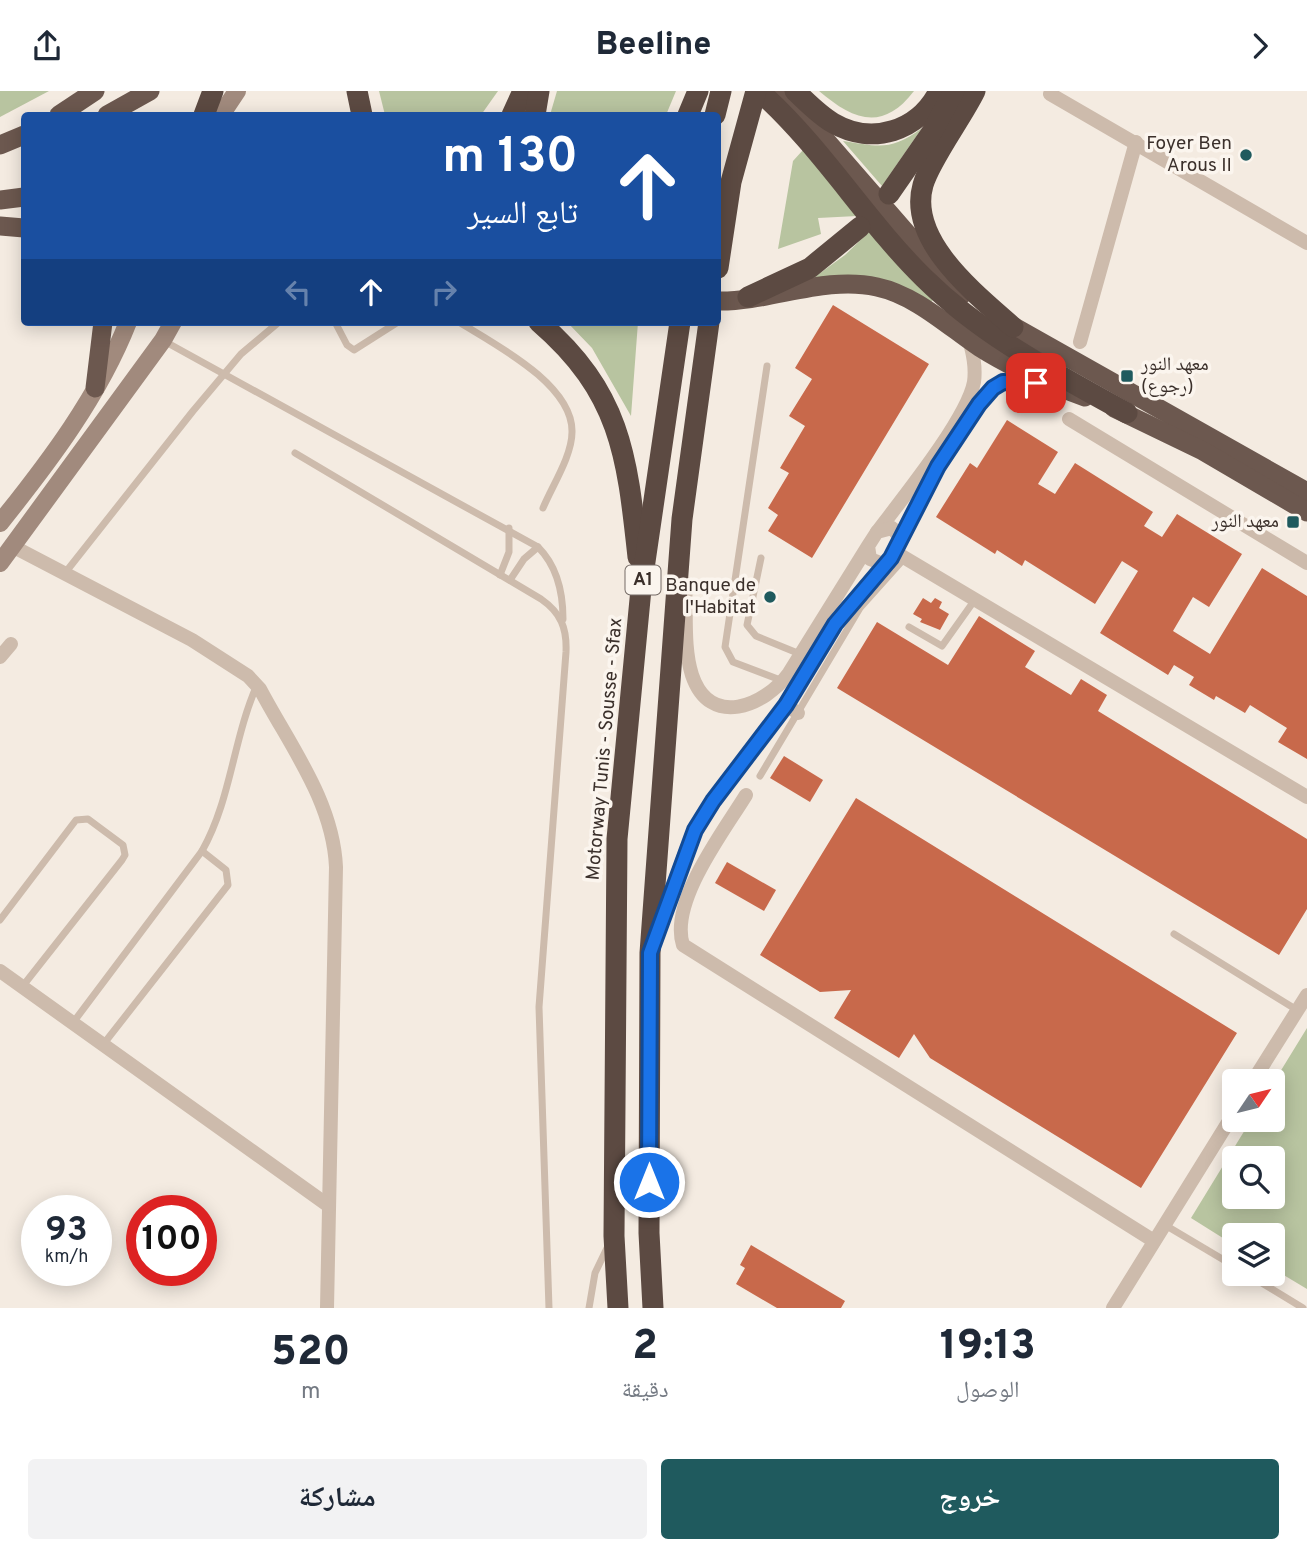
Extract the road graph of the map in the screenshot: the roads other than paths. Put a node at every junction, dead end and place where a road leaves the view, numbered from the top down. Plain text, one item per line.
1 (95, 91) edge
2 (150, 91) edge
3 (213, 91) edge
4 (236, 91) edge
5 (357, 91) edge
6 (368, 91) edge
7 (523, 91) edge
8 (539, 91) edge
9 (698, 91) edge
10 (721, 91) edge
11 (758, 91) edge
12 (783, 91) edge
13 (795, 91) edge
14 (939, 91) edge
15 (954, 91) edge
16 (975, 91) edge
17 (1049, 94) dead end
18 (64, 112) edge
19 (112, 112) edge
20 (205, 112) edge
21 (223, 112) edge
22 (361, 112) edge
23 (372, 112) edge
24 (514, 112) edge
25 (536, 112) edge
26 (689, 112) edge
27 (716, 112) edge
28 (21, 136) edge
29 (1136, 142) junction
30 (820, 144) junction
31 (0, 145) edge
32 (21, 151) edge
33 (0, 158) edge
34 (889, 194) dead end
35 (21, 197) edge
36 (0, 200) edge
37 (0, 226) edge
38 (860, 227) dead end
39 (21, 228) edge
40 (1307, 243) edge
41 (721, 248) edge
42 (792, 285) junction
43 (748, 297) joint
44 (721, 301) edge
45 (102, 326) edge
46 (126, 326) edge
47 (171, 326) edge
48 (274, 326) edge
49 (337, 326) edge
50 (392, 326) edge
51 (465, 326) edge
52 (543, 326) edge
53 (679, 326) edge
54 (708, 326) edge
55 (1013, 327) junction
56 (969, 339) junction
57 (163, 340) junction
58 (1080, 342) dead end
59 (767, 366) dead end
60 (226, 372) junction
61 (1050, 384) junction
62 (94, 388) junction
63 (1128, 413) junction
64 (1069, 419) dead end
65 (295, 453) dead end
66 (1307, 492) edge
67 (544, 508) dead end
68 (1307, 512) edge
69 (682, 519) junction
70 (0, 523) edge
71 (509, 528) junction
72 (877, 532) junction
73 (901, 538) junction
74 (868, 546) junction
75 (13, 547) junction
76 (538, 547) junction
77 (761, 558) dead end
78 (895, 558) junction
79 (0, 563) edge
80 (1307, 563) edge
81 (65, 573) junction
82 (500, 575) junction
83 (510, 580) junction
84 (641, 589) junction
85 (974, 601) junction
86 (563, 621) junction
87 (909, 627) dead end
88 (10, 644) dead end
89 (800, 655) junction
90 (0, 657) edge
91 (783, 681) junction
92 (257, 685) junction
93 (792, 709) junction
94 (760, 776) dead end
95 (746, 795) dead end
96 (1307, 797) edge
97 (202, 851) junction
98 (667, 902) joint
99 (0, 920) edge
100 (1174, 934) dead end
101 (650, 953) junction
102 (0, 971) edge
103 (21, 988) junction
104 (1307, 995) edge
105 (1298, 1010) junction
106 (71, 1025) junction
107 (102, 1047) junction
108 (1261, 1069) edge
109 (1222, 1132) edge
110 (328, 1206) junction
111 (1164, 1224) junction
112 (614, 1236) junction
113 (1153, 1241) junction
114 (1222, 1259) edge
115 (1267, 1286) edge
116 (327, 1308) edge
117 (549, 1308) edge
118 (589, 1308) edge
119 (618, 1308) edge
120 (653, 1308) edge
121 (1113, 1308) edge
122 (1303, 1308) edge

1 - 18 highway
2 - 19 highway
3 - 20 highway
4 - 21 main road
5 - 22 highway
6 - 23 highway
7 - 24 highway
8 - 25 highway
9 - 26 highway
10 - 27 highway
11 - 30 highway
11 - 41 highway
12 - 30 highway
13 - 14 highway
15 - 34 highway
16 - 55 highway
17 - 29 street
28 - 31 highway
29 - 40 street
29 - 58 street
30 - 55 highway
30 - 63 highway
32 - 33 highway
35 - 36 highway
37 - 39 highway
38 - 42 highway
42 - 43 highway
42 - 56 highway
43 - 44 highway
45 - 62 highway
46 - 62 main road
47 - 57 main road
48 - 60 lane
49 - 50 lane
51 - 67 lane
52 - 84 highway
53 - 84 highway, Motorway Tunis - Sousse - Sfax / A1
54 - 69 highway, A1
55 - 66 highway
56 - 61 highway
56 - 72 street
57 - 60 lane
57 - 75 main road
59 - 91 lane
60 - 71 lane
60 - 81 lane
61 - 63 highway
61 - 73 street
62 - 70 main road
63 - 68 highway
64 - 80 street
65 - 82 lane
69 - 91 street
69 - 101 highway, A1
71 - 76 lane
71 - 82 lane
72 - 73 street
72 - 74 street
73 - 78 street
74 - 78 street
74 - 89 street
75 - 79 main road
75 - 81 street
76 - 83 lane
76 - 86 lane
77 - 89 lane
78 - 85 street
78 - 93 street
81 - 92 street
82 - 83 lane
83 - 86 lane
84 - 112 highway, Motorway Tunis - Sousse - Sfax / A1
85 - 87 lane
85 - 96 street
86 - 117 lane
88 - 90 street
89 - 91 street
92 - 97 lane
92 - 110 street
93 - 94 lane
93 - 98 street
95 - 113 street
97 - 106 lane
97 - 107 lane
98 - 101 highway
99 - 103 lane
100 - 105 lane
101 - 120 highway, A1
102 - 103 street
103 - 106 street
104 - 105 street
105 - 108 street
106 - 107 street
107 - 110 street
109 - 111 street
110 - 116 street
111 - 113 street
111 - 114 lane
112 - 118 lane
112 - 119 highway, Motorway Tunis - Sousse - Sfax / A1
113 - 121 street
115 - 122 lane

